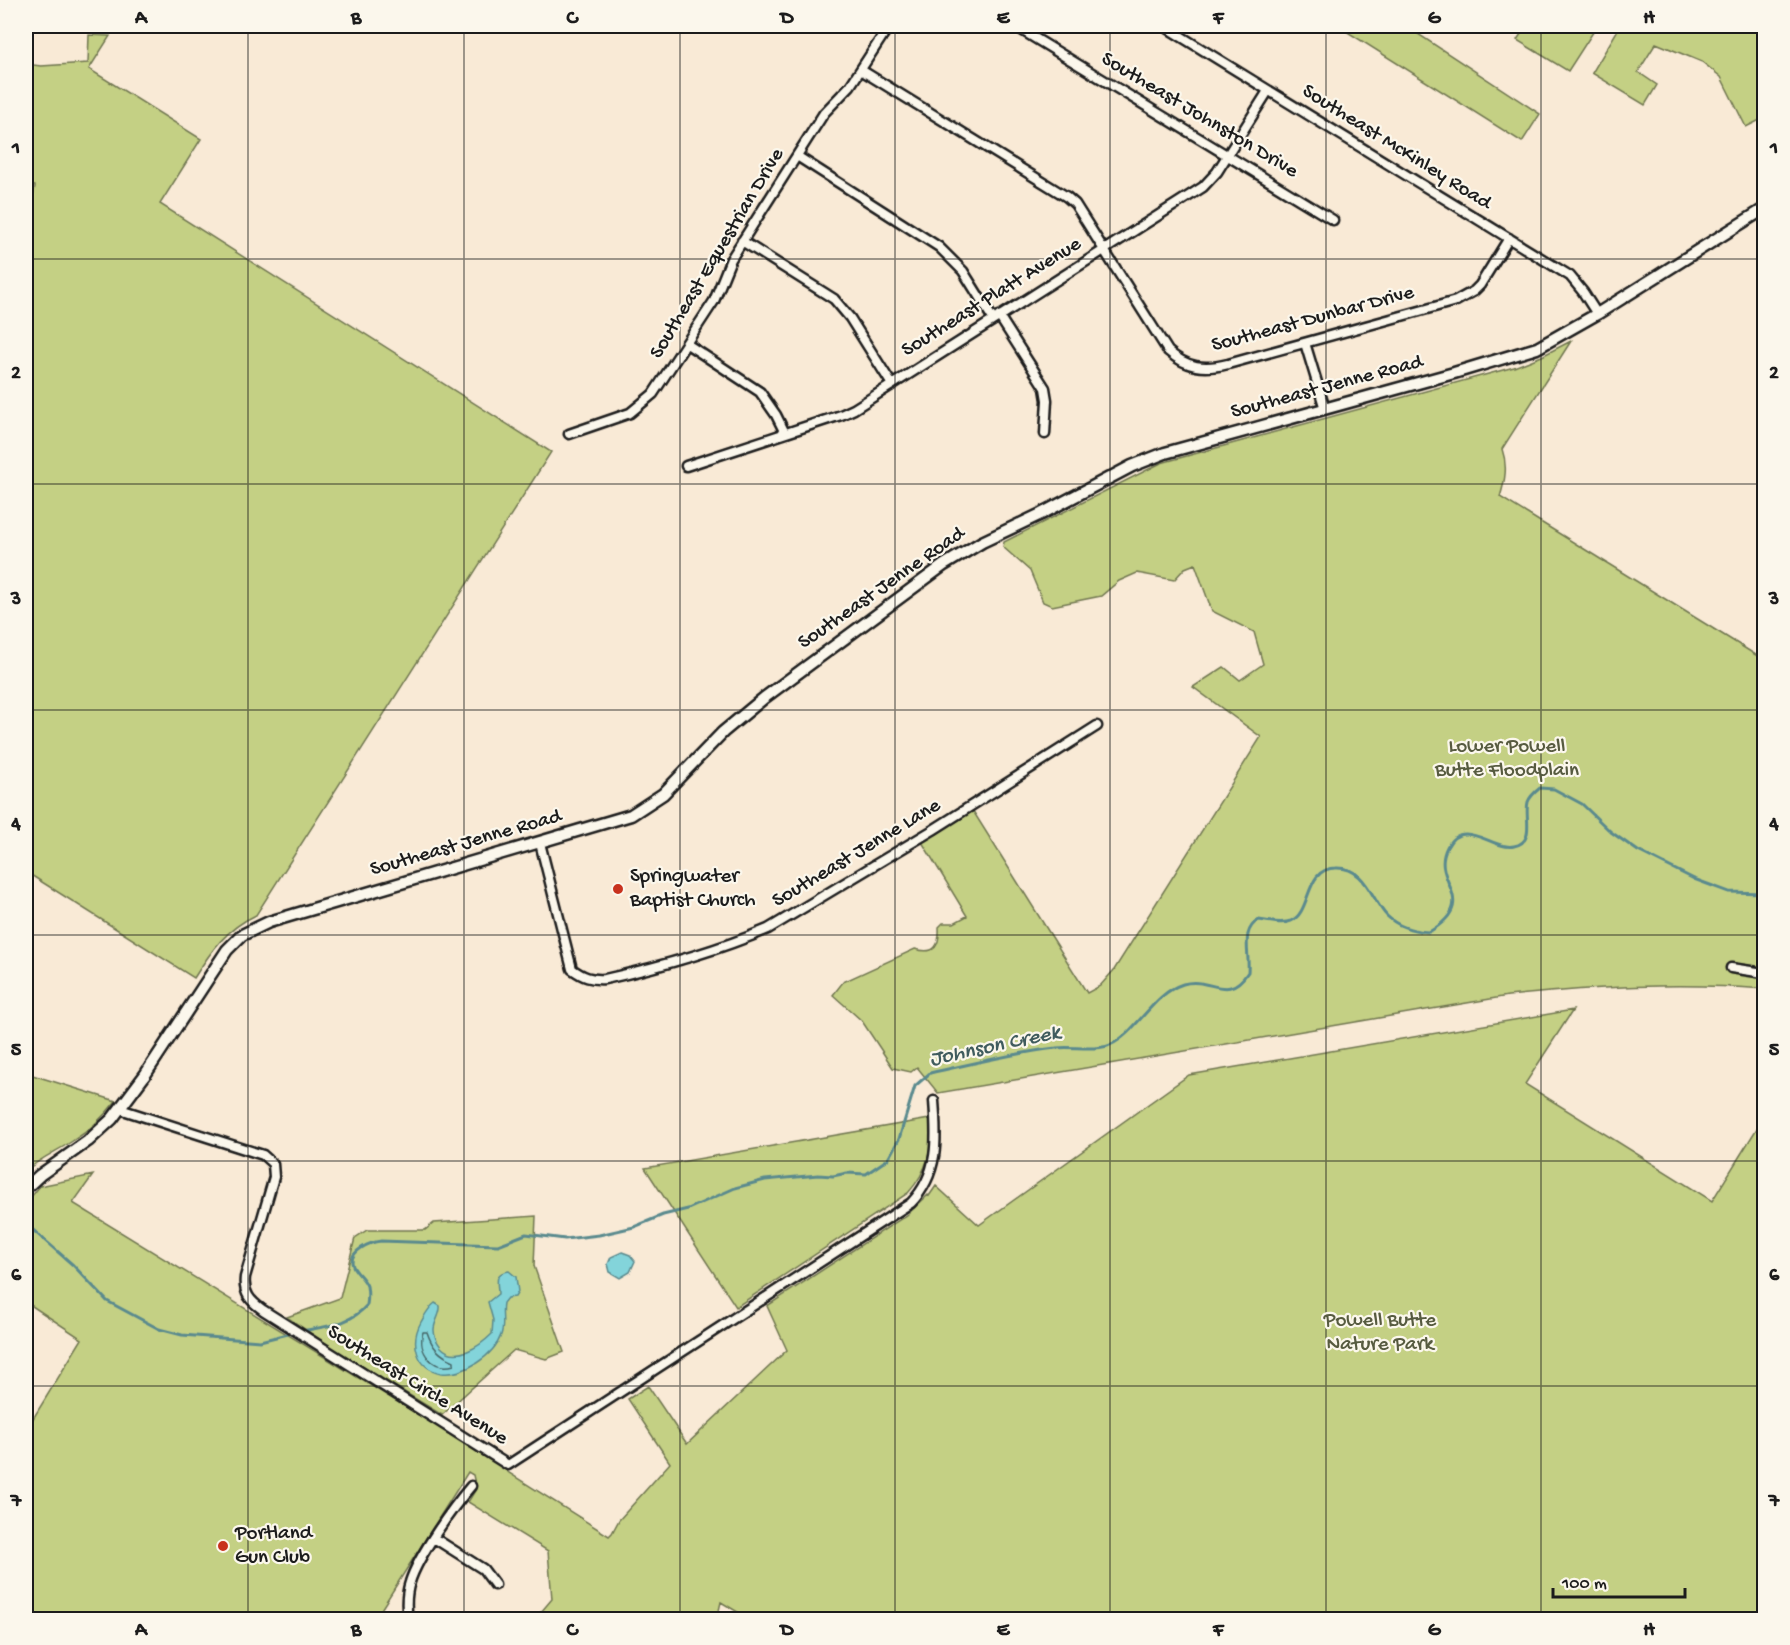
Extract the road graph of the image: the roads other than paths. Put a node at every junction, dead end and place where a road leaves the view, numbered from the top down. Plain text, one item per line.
1 (889, 26) edge
2 (1015, 26) edge
3 (1164, 26) edge
4 (861, 70) junction
5 (1268, 91) junction
6 (797, 156) junction
7 (1228, 156) junction
8 (1764, 209) edge
9 (1333, 220) dead end
10 (1509, 238) junction
11 (742, 241) junction
12 (1104, 249) junction
13 (1597, 314) junction
14 (996, 317) junction
15 (1305, 343) junction
16 (687, 344) junction
17 (891, 383) junction
18 (1325, 409) junction
19 (569, 434) dead end
20 (785, 434) junction
21 (1045, 434) dead end
22 (686, 466) dead end
23 (1097, 726) dead end
24 (540, 843) junction
25 (1731, 968) dead end
26 (1764, 973) edge
27 (934, 1101) dead end
28 (120, 1109) junction
29 (26, 1188) edge
30 (471, 1486) dead end
31 (434, 1538) junction
32 (495, 1585) dead end
33 (408, 1620) edge

1 - 4 street, Southeast Equestrian Drive
2 - 7 street, Southeast Johnston Drive
3 - 5 street, Southeast McKinley Road
4 - 6 street, Southeast Equestrian Drive
4 - 12 street, Southeast Dunbar Drive
5 - 7 street, Southeast Platt Avenue
5 - 10 street, Southeast McKinley Road
6 - 11 street, Southeast Equestrian Drive
6 - 14 street
7 - 9 street, Southeast Johnston Drive
7 - 12 street, Southeast Platt Avenue
8 - 13 main road, Southeast Jenne Road
10 - 13 street, Southeast McKinley Road
10 - 15 street, Southeast Dunbar Drive
11 - 16 street, Southeast Equestrian Drive
11 - 17 street
12 - 14 street, Southeast Platt Avenue
12 - 15 street, Southeast Dunbar Drive
13 - 18 main road, Southeast Jenne Road
14 - 17 street, Southeast Platt Avenue
14 - 21 street
15 - 18 street
16 - 19 street, Southeast Equestrian Drive
16 - 20 street
17 - 20 street, Southeast Platt Avenue
18 - 24 main road, Southeast Jenne Road
20 - 22 street, Southeast Platt Avenue
23 - 24 street, Southeast Jenne Lane
24 - 28 main road, Southeast Jenne Road
25 - 26 street
27 - 28 street, Southeast Circle Avenue
28 - 29 main road, Southeast Jenne Road
30 - 31 street
31 - 32 street
31 - 33 street

